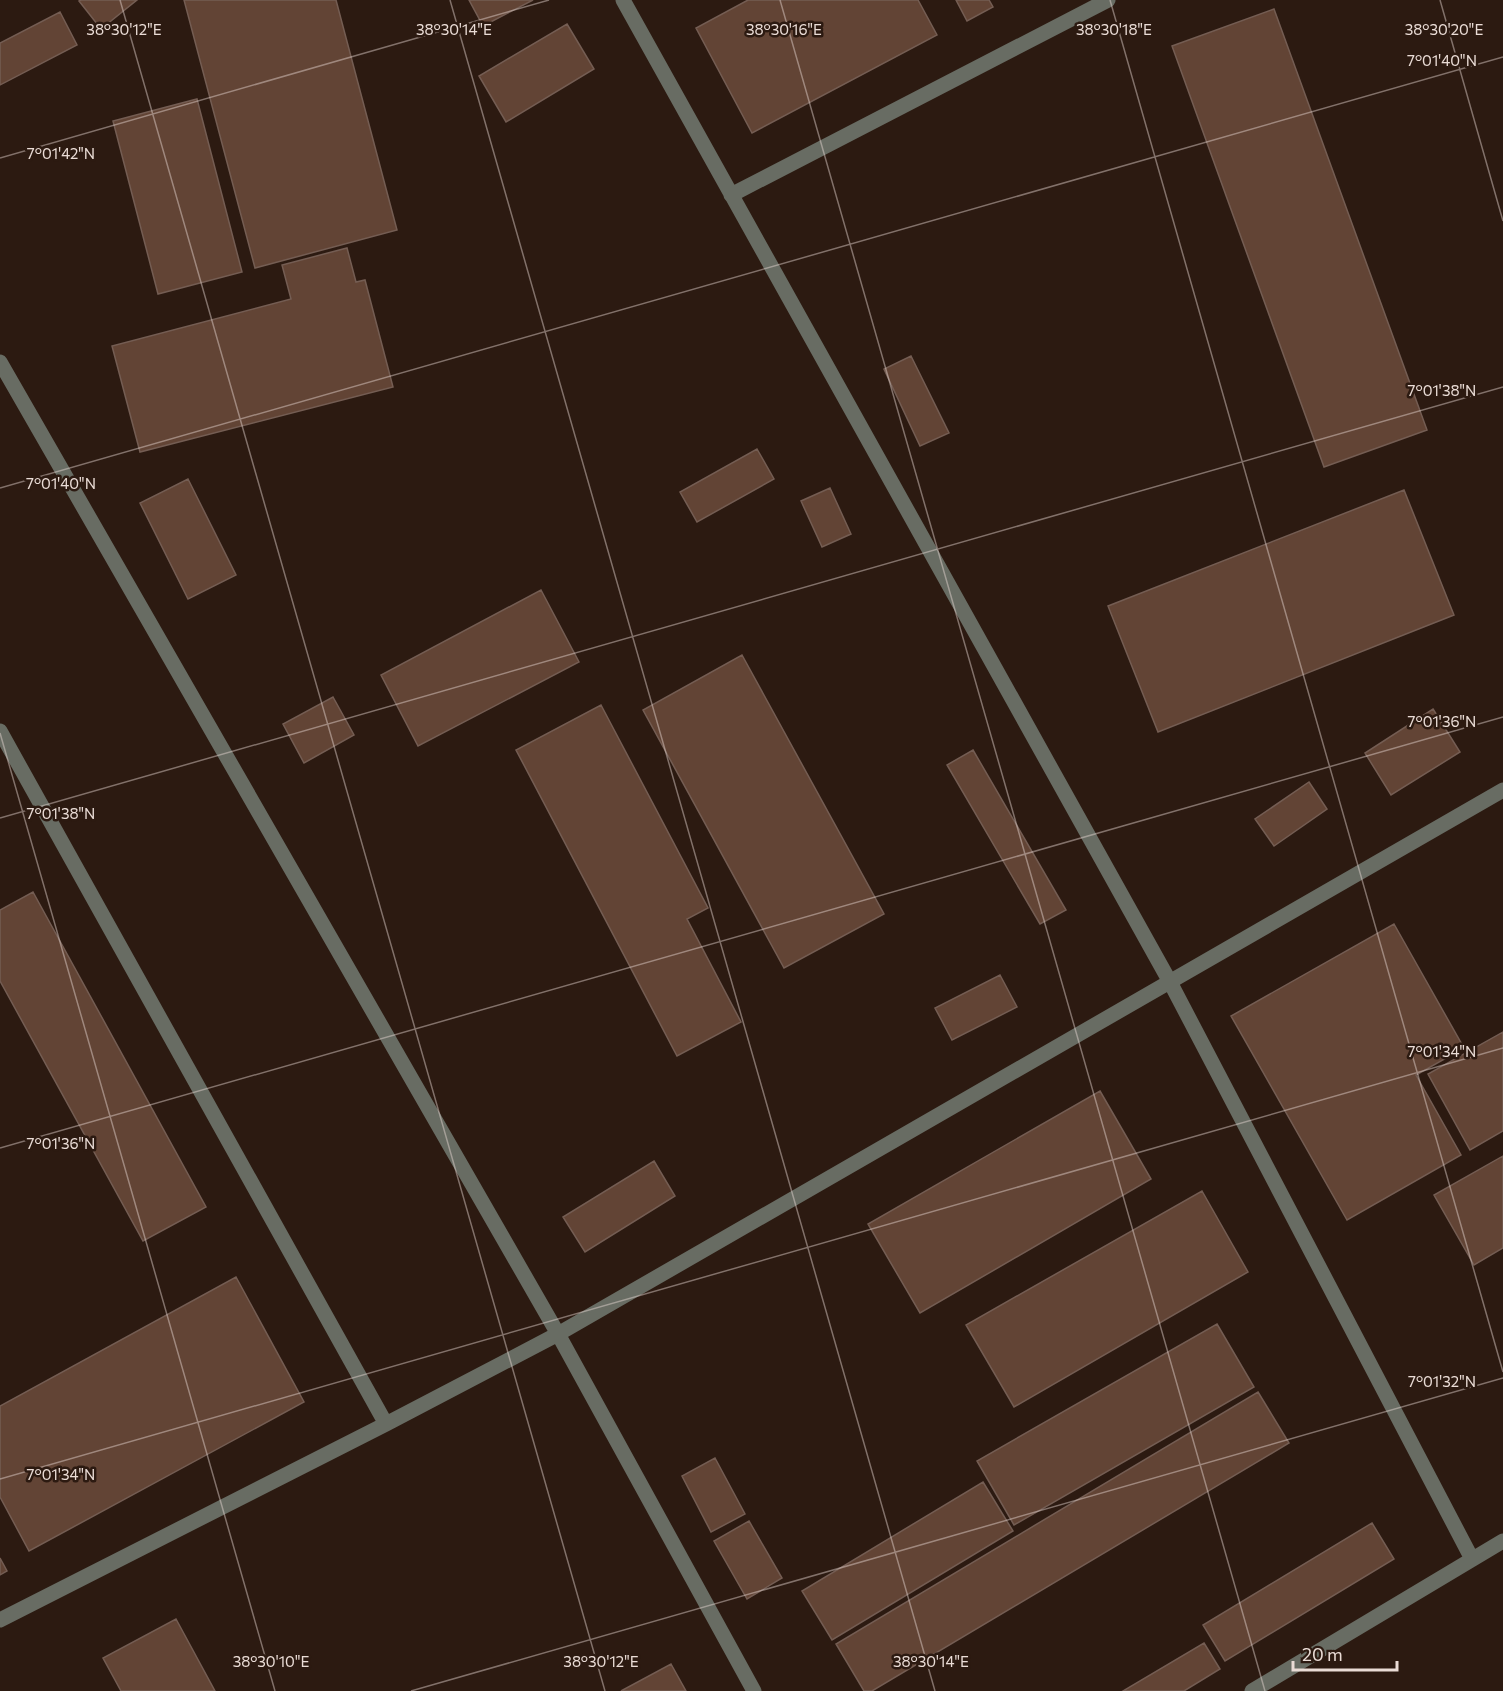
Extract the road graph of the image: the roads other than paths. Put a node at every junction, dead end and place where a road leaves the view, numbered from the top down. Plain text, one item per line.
1 (623, 0) edge
2 (1108, 0) edge
3 (731, 195) junction
4 (0, 362) edge
5 (0, 731) edge
6 (1503, 790) edge
7 (1170, 982) junction
8 (558, 1334) junction
9 (386, 1424) junction
10 (1503, 1541) edge
11 (1473, 1559) junction
12 (0, 1620) edge
13 (754, 1691) edge
14 (1252, 1691) edge

1 - 3 street
2 - 3 street
3 - 7 street
4 - 8 street
5 - 9 street
6 - 7 street
7 - 8 street
7 - 11 street
8 - 9 street
8 - 13 street
9 - 12 street
10 - 11 street
11 - 14 street

